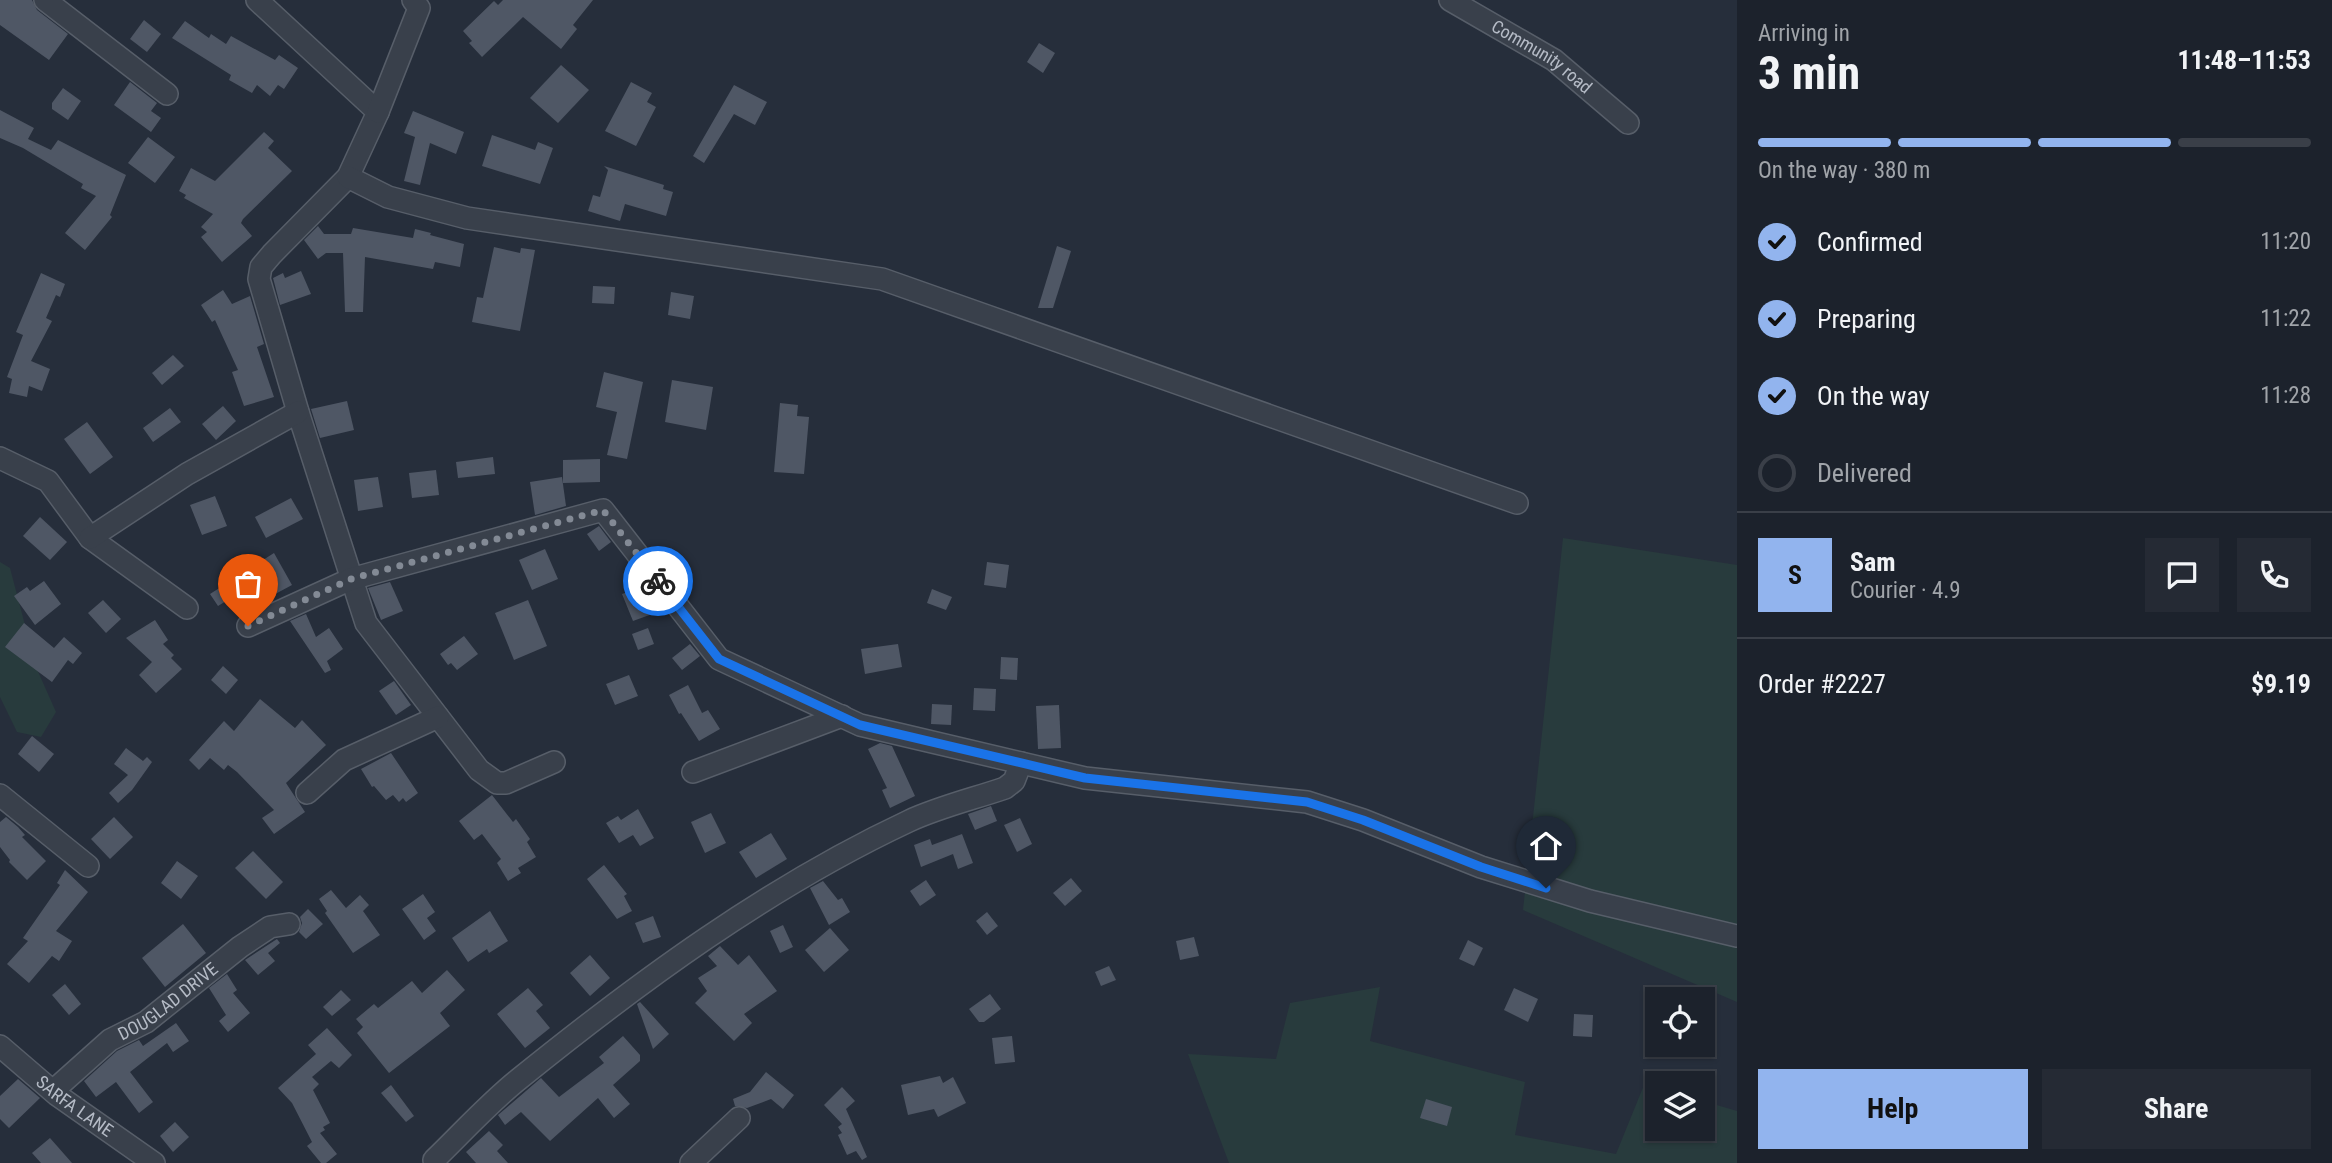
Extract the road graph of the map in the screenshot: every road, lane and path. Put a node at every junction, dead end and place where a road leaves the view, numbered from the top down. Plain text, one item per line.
1 (45, 0) edge
2 (257, 0) edge
3 (413, 0) edge
4 (1450, 0) edge
5 (167, 94) dead end
6 (378, 112) junction
7 (1628, 123) dead end
8 (348, 177) junction
9 (298, 412) junction
10 (0, 458) edge
11 (1517, 503) dead end
12 (90, 538) junction
13 (351, 579) junction
14 (187, 608) dead end
15 (248, 626) dead end
16 (842, 716) junction
17 (438, 717) junction
18 (554, 762) dead end
19 (1021, 763) junction
20 (692, 772) dead end
21 (307, 793) dead end
22 (0, 795) edge
23 (88, 866) dead end
24 (289, 923) dead end
25 (1737, 936) edge
26 (0, 1046) edge
27 (54, 1090) junction
28 (739, 1118) dead end
29 (433, 1162) edge
30 (154, 1163) edge
31 (691, 1163) edge

1 - 5 street
2 - 6 street
3 - 6 street
4 - 7 street, Community road
6 - 8 street
8 - 9 street
8 - 11 street
9 - 12 street
9 - 13 street
10 - 12 street
12 - 14 street
13 - 15 street
13 - 16 street
13 - 17 street
16 - 19 street
16 - 20 street
17 - 18 street
17 - 21 street
19 - 25 street
19 - 29 street
22 - 23 street
24 - 27 street, DOUGLAD DRIVE
26 - 27 street, SARFA LANE
27 - 30 street, SARFA LANE
28 - 31 street

